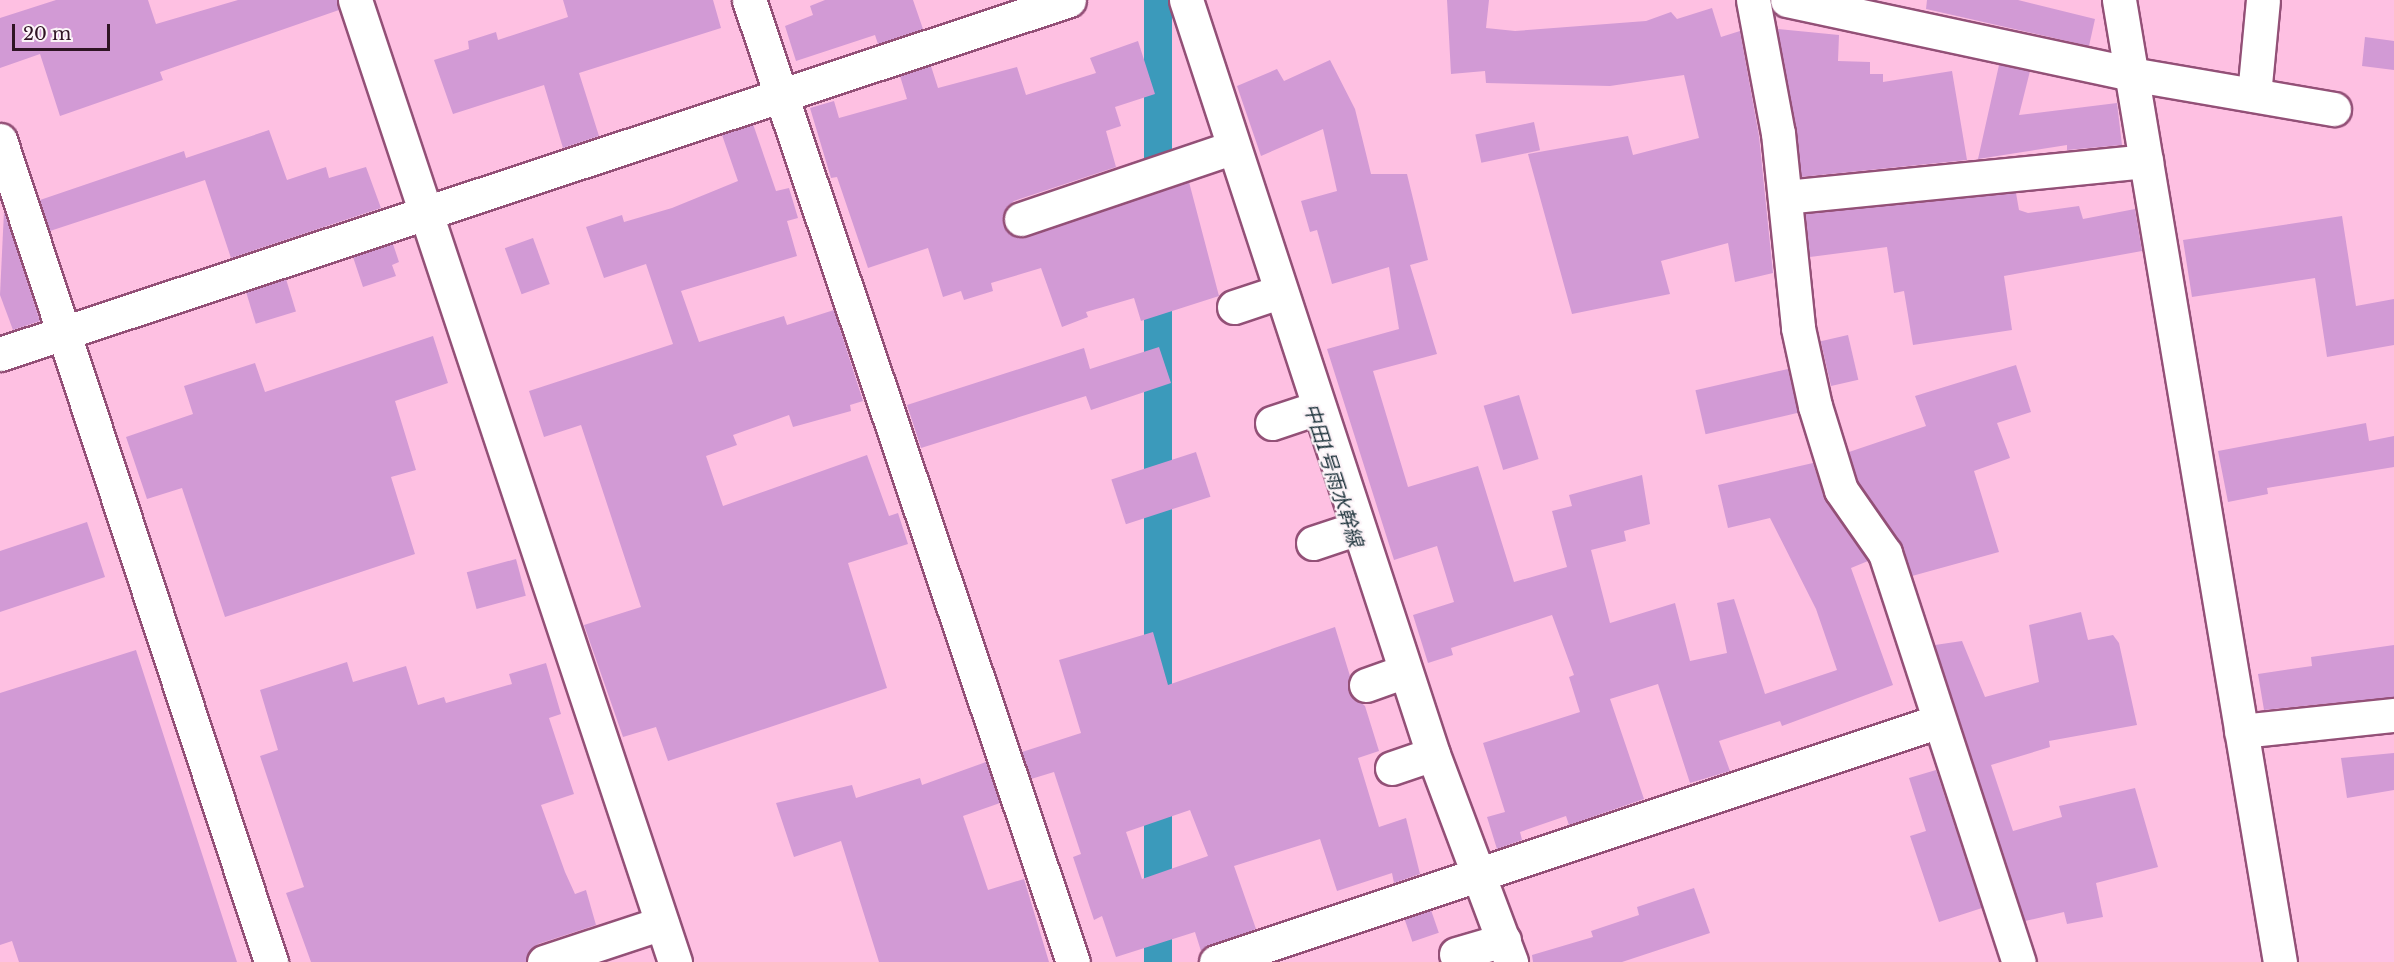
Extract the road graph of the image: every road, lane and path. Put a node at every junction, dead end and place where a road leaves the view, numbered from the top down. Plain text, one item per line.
1 (355, 0) edge
2 (749, 0) edge
3 (1069, 0) edge
4 (1186, 0) edge
5 (1753, 0) edge
6 (1787, 0) edge
7 (2118, 0) edge
8 (2263, 0) edge
9 (2131, 74) junction
10 (780, 95) junction
11 (2253, 95) junction
12 (2334, 110) dead end
13 (0, 140) edge
14 (1212, 154) junction
15 (2146, 161) junction
16 (1785, 198) junction
17 (425, 211) junction
18 (1021, 219) dead end
19 (1272, 294) junction
20 (1234, 308) dead end
21 (67, 332) junction
22 (0, 354) edge
23 (1310, 410) junction
24 (1272, 423) dead end
25 (1350, 530) junction
26 (1313, 543) dead end
27 (2394, 715) edge
28 (1939, 721) junction
29 (2241, 731) junction
30 (1459, 881) junction
31 (662, 923) junction
32 (1489, 950) edge
33 (271, 962) edge
34 (544, 962) edge
35 (675, 962) edge
36 (1074, 962) edge
37 (1216, 962) edge
38 (2019, 962) edge
39 (2280, 962) edge

1 - 17 street
2 - 10 street
3 - 10 street
4 - 14 street
5 - 16 street
6 - 9 street
7 - 9 street
8 - 11 street
9 - 11 street
9 - 15 street
10 - 17 street
10 - 36 street
11 - 12 street
13 - 21 street
14 - 18 street
14 - 19 street
15 - 16 street
15 - 29 street
16 - 28 street
17 - 21 street
17 - 31 street
19 - 20 street
19 - 23 street
21 - 22 street
21 - 33 street
23 - 24 street
23 - 25 street
25 - 26 street
25 - 30 street
27 - 29 street
28 - 30 street
28 - 38 street
29 - 39 street
30 - 32 street
30 - 37 street
31 - 34 street
31 - 35 street

